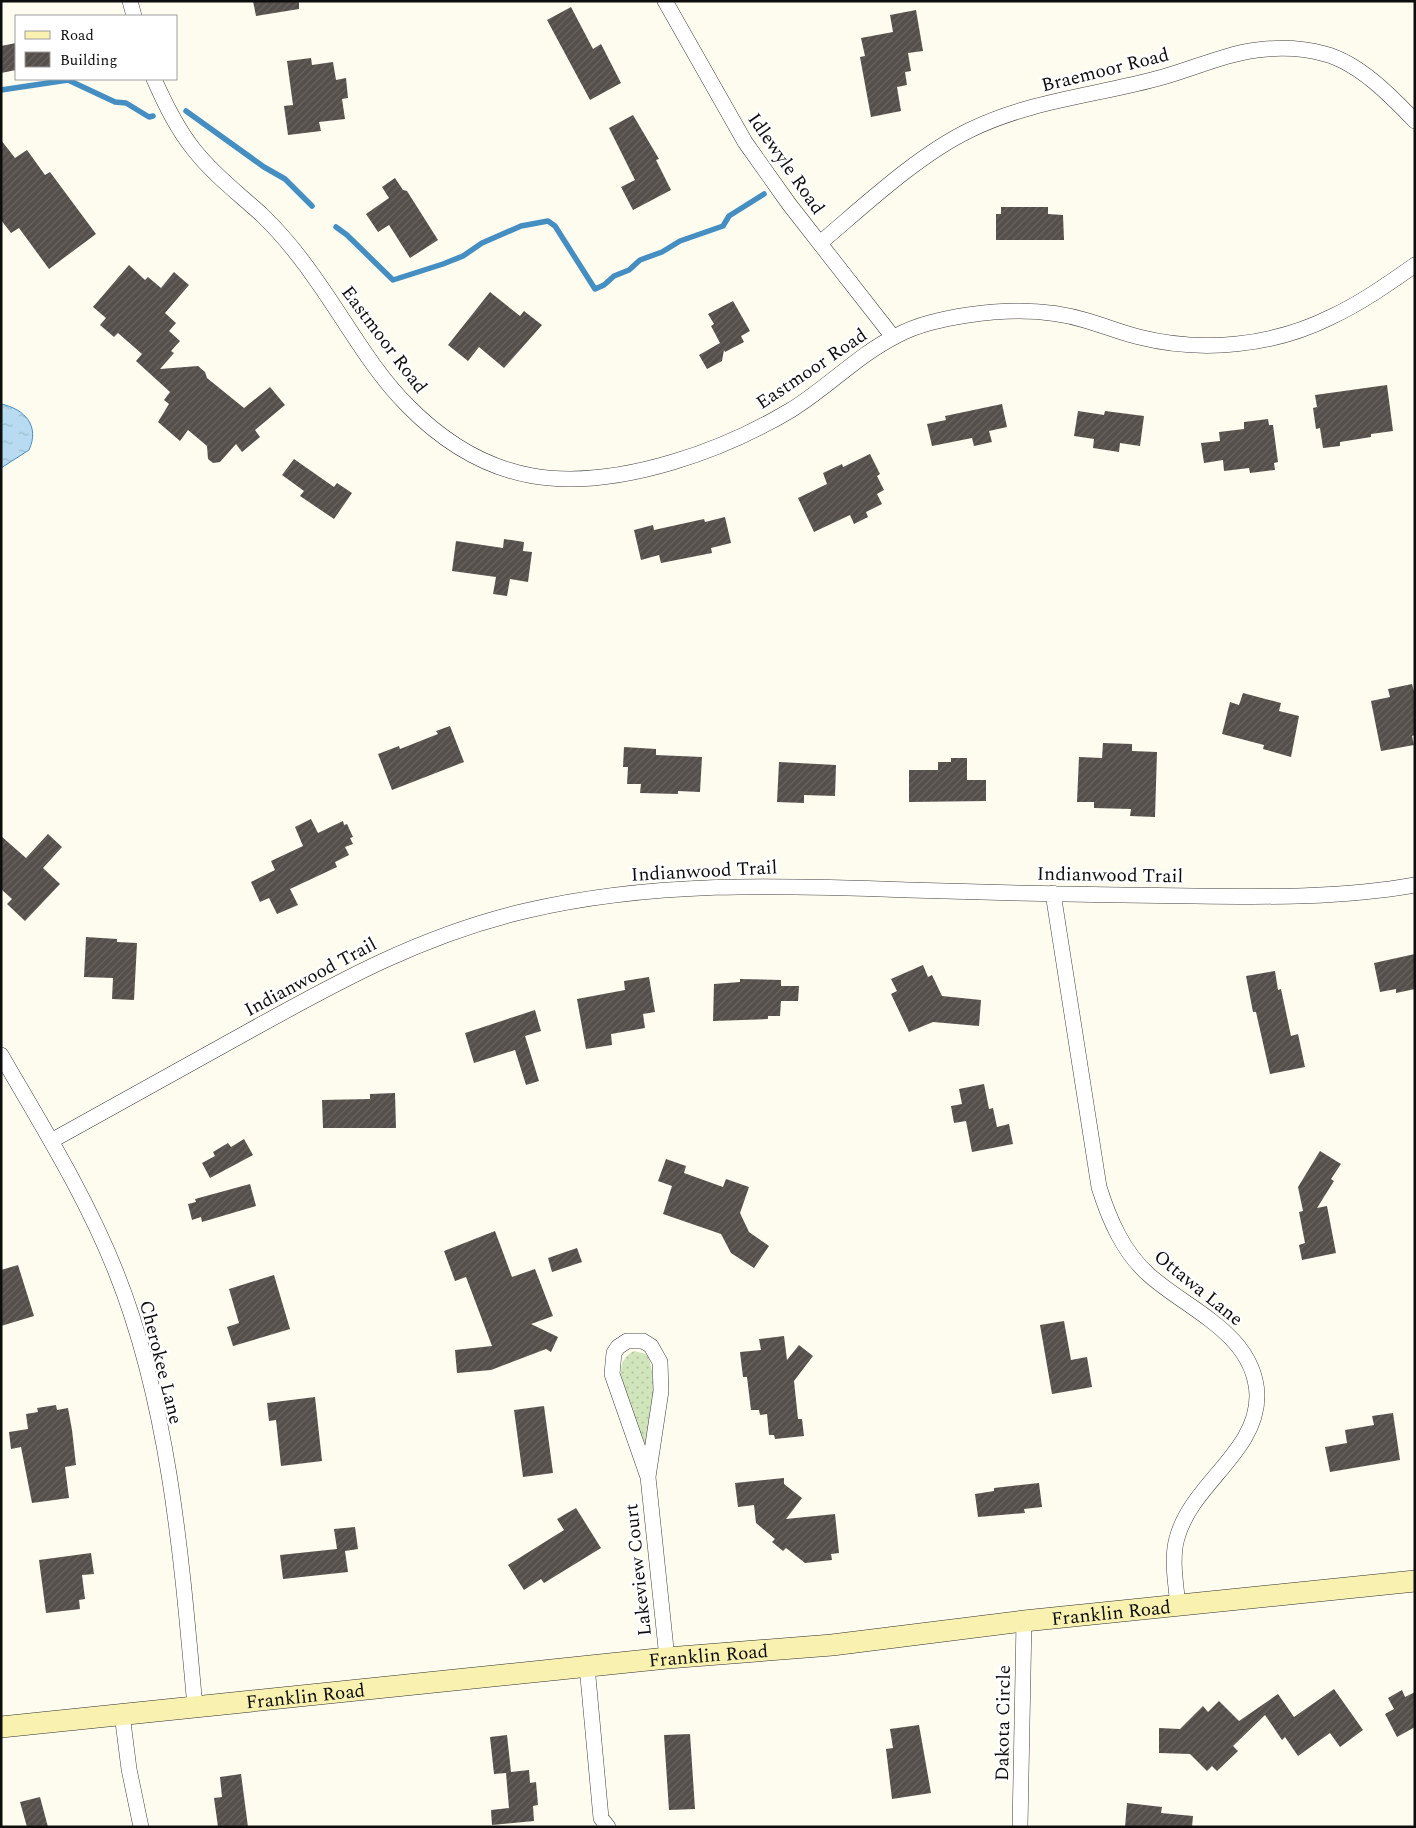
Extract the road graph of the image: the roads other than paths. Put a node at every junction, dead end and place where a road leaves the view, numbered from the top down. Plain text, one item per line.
1 (130, 1) edge
2 (665, 1) edge
3 (134, 15) edge
4 (154, 80) edge
5 (1415, 121) edge
6 (820, 243) junction
7 (1415, 265) edge
8 (893, 336) junction
9 (1415, 885) edge
10 (1053, 893) junction
11 (1, 1055) edge
12 (51, 1141) junction
13 (648, 1477) junction
14 (1415, 1581) edge
15 (1178, 1606) junction
16 (1024, 1621) junction
17 (667, 1658) junction
18 (587, 1666) junction
19 (195, 1707) junction
20 (122, 1714) junction
21 (1, 1727) edge
22 (602, 1824) edge
23 (141, 1827) edge
24 (1020, 1827) edge

1 - 3 street
2 - 6 street, Idlewyle Road
4 - 8 street, Eastmoor Road
5 - 6 street, Braemoor Road
6 - 8 street, Idlewyle Road
7 - 8 street, Eastmoor Road
9 - 10 street, Indianwood Trail
10 - 12 street, Indianwood Trail
10 - 15 street, Ottawa Lane
11 - 12 street, Cherokee Lane
12 - 19 street, Cherokee Lane
13 - 13 street, Lakeview Court
13 - 17 street, Lakeview Court
14 - 15 street, Franklin Road
15 - 16 street, Franklin Road
16 - 17 street, Franklin Road
16 - 24 street, Dakota Circle
17 - 18 street, Franklin Road
18 - 19 street, Franklin Road
18 - 22 street
19 - 20 street, Franklin Road
20 - 21 street, Franklin Road
20 - 23 street

